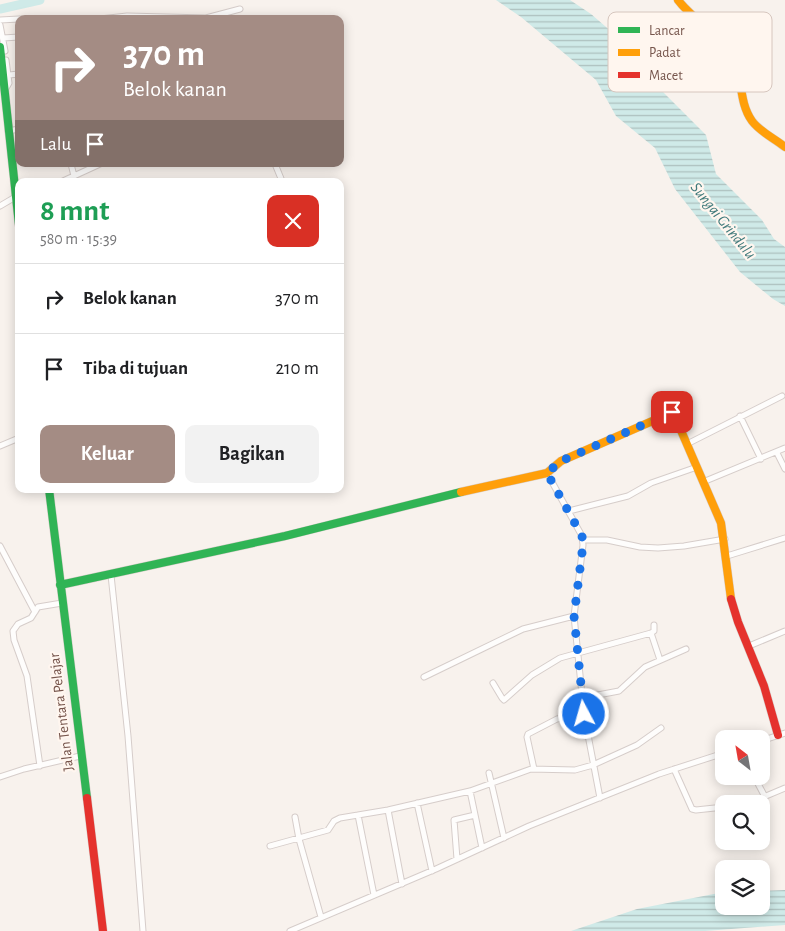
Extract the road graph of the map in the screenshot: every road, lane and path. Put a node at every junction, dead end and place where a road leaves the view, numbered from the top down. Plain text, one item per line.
1 (678, 0) edge
2 (240, 8) dead end
3 (688, 12) edge
4 (216, 15) edge
5 (15, 19) edge
6 (0, 20) edge
7 (0, 25) edge
8 (15, 37) edge
9 (3, 38) junction
10 (0, 47) edge
11 (4, 75) edge
12 (742, 92) edge
13 (3, 115) edge
14 (15, 130) edge
15 (8, 131) junction
16 (785, 147) edge
17 (72, 167) edge
18 (94, 167) edge
19 (74, 176) junction
20 (70, 178) edge
21 (15, 182) edge
22 (15, 197) edge
23 (0, 206) edge
24 (782, 396) dead end
25 (740, 416) junction
26 (15, 440) edge
27 (687, 444) junction
28 (0, 446) edge
29 (785, 448) edge
30 (777, 452) junction
31 (761, 458) junction
32 (697, 468) junction
33 (785, 469) edge
34 (547, 473) junction
35 (703, 482) junction
36 (48, 493) edge
37 (569, 511) junction
38 (785, 538) edge
39 (726, 539) junction
40 (583, 540) junction
41 (0, 546) edge
42 (727, 556) junction
43 (111, 575) junction
44 (60, 586) junction
45 (62, 603) junction
46 (35, 612) junction
47 (574, 616) junction
48 (654, 625) dead end
49 (785, 631) edge
50 (651, 633) junction
51 (749, 646) junction
52 (686, 649) dead end
53 (577, 652) junction
54 (660, 660) junction
55 (424, 677) dead end
56 (493, 683) dead end
57 (582, 698) junction
58 (584, 714) junction
59 (661, 728) dead end
60 (781, 734) edge
61 (80, 756) junction
62 (715, 757) edge
63 (593, 765) junction
64 (40, 766) junction
65 (534, 769) junction
66 (674, 769) junction
67 (489, 773) dead end
68 (0, 777) edge
69 (491, 784) junction
70 (785, 788) edge
71 (470, 791) junction
72 (768, 795) edge
73 (600, 798) junction
74 (417, 803) junction
75 (715, 808) edge
76 (388, 810) junction
77 (358, 814) junction
78 (475, 815) junction
79 (294, 817) dead end
80 (299, 838) junction
81 (504, 838) junction
82 (270, 846) dead end
83 (482, 848) junction
84 (457, 859) junction
85 (432, 871) junction
86 (402, 884) junction
87 (374, 895) junction
88 (321, 917) junction
89 (103, 931) edge
90 (143, 931) edge
91 (290, 931) edge

1 - 3 street
2 - 4 street
5 - 6 street
7 - 9 street
8 - 9 street
9 - 11 street
10 - 11 street
11 - 13 street
12 - 16 street
13 - 15 street
14 - 15 street
15 - 21 street
17 - 19 street
18 - 19 street
19 - 20 street
22 - 23 street
24 - 25 street
25 - 27 street
25 - 31 street
26 - 28 street
27 - 32 street
27 - 34 street
29 - 30 street
30 - 31 street
30 - 33 street
31 - 35 street
32 - 35 street
32 - 37 street
34 - 37 street
34 - 43 street
35 - 39 street
36 - 44 street, Jalan Tentara Pelajar
37 - 40 street
38 - 42 street
39 - 40 street
39 - 42 street
40 - 47 street
41 - 46 street
42 - 51 street
43 - 44 street
43 - 90 street
44 - 45 street, Jalan Tentara Pelajar
45 - 46 street
45 - 61 street, Jalan Tentara Pelajar
46 - 64 street
47 - 53 street
47 - 55 street
48 - 50 street
49 - 51 street
50 - 53 street
50 - 54 street
51 - 60 street
52 - 54 street
53 - 56 street
53 - 57 street
54 - 57 street
57 - 58 street
58 - 63 street
58 - 65 street
59 - 63 street
61 - 64 street
61 - 89 street, Jalan Tentara Pelajar
62 - 66 street
63 - 65 street
63 - 73 street
64 - 68 street
65 - 69 street
66 - 73 street
66 - 75 street
67 - 69 street
69 - 71 street
69 - 81 street
70 - 72 street
71 - 74 street
71 - 78 street
73 - 81 street
74 - 76 street
74 - 85 street
76 - 77 street
76 - 86 street
77 - 80 street
77 - 87 street
78 - 83 street
78 - 84 street
79 - 80 street
80 - 82 street
80 - 88 street
81 - 83 street
83 - 84 street
84 - 85 street
85 - 86 street
86 - 87 street
87 - 88 street
88 - 91 street

